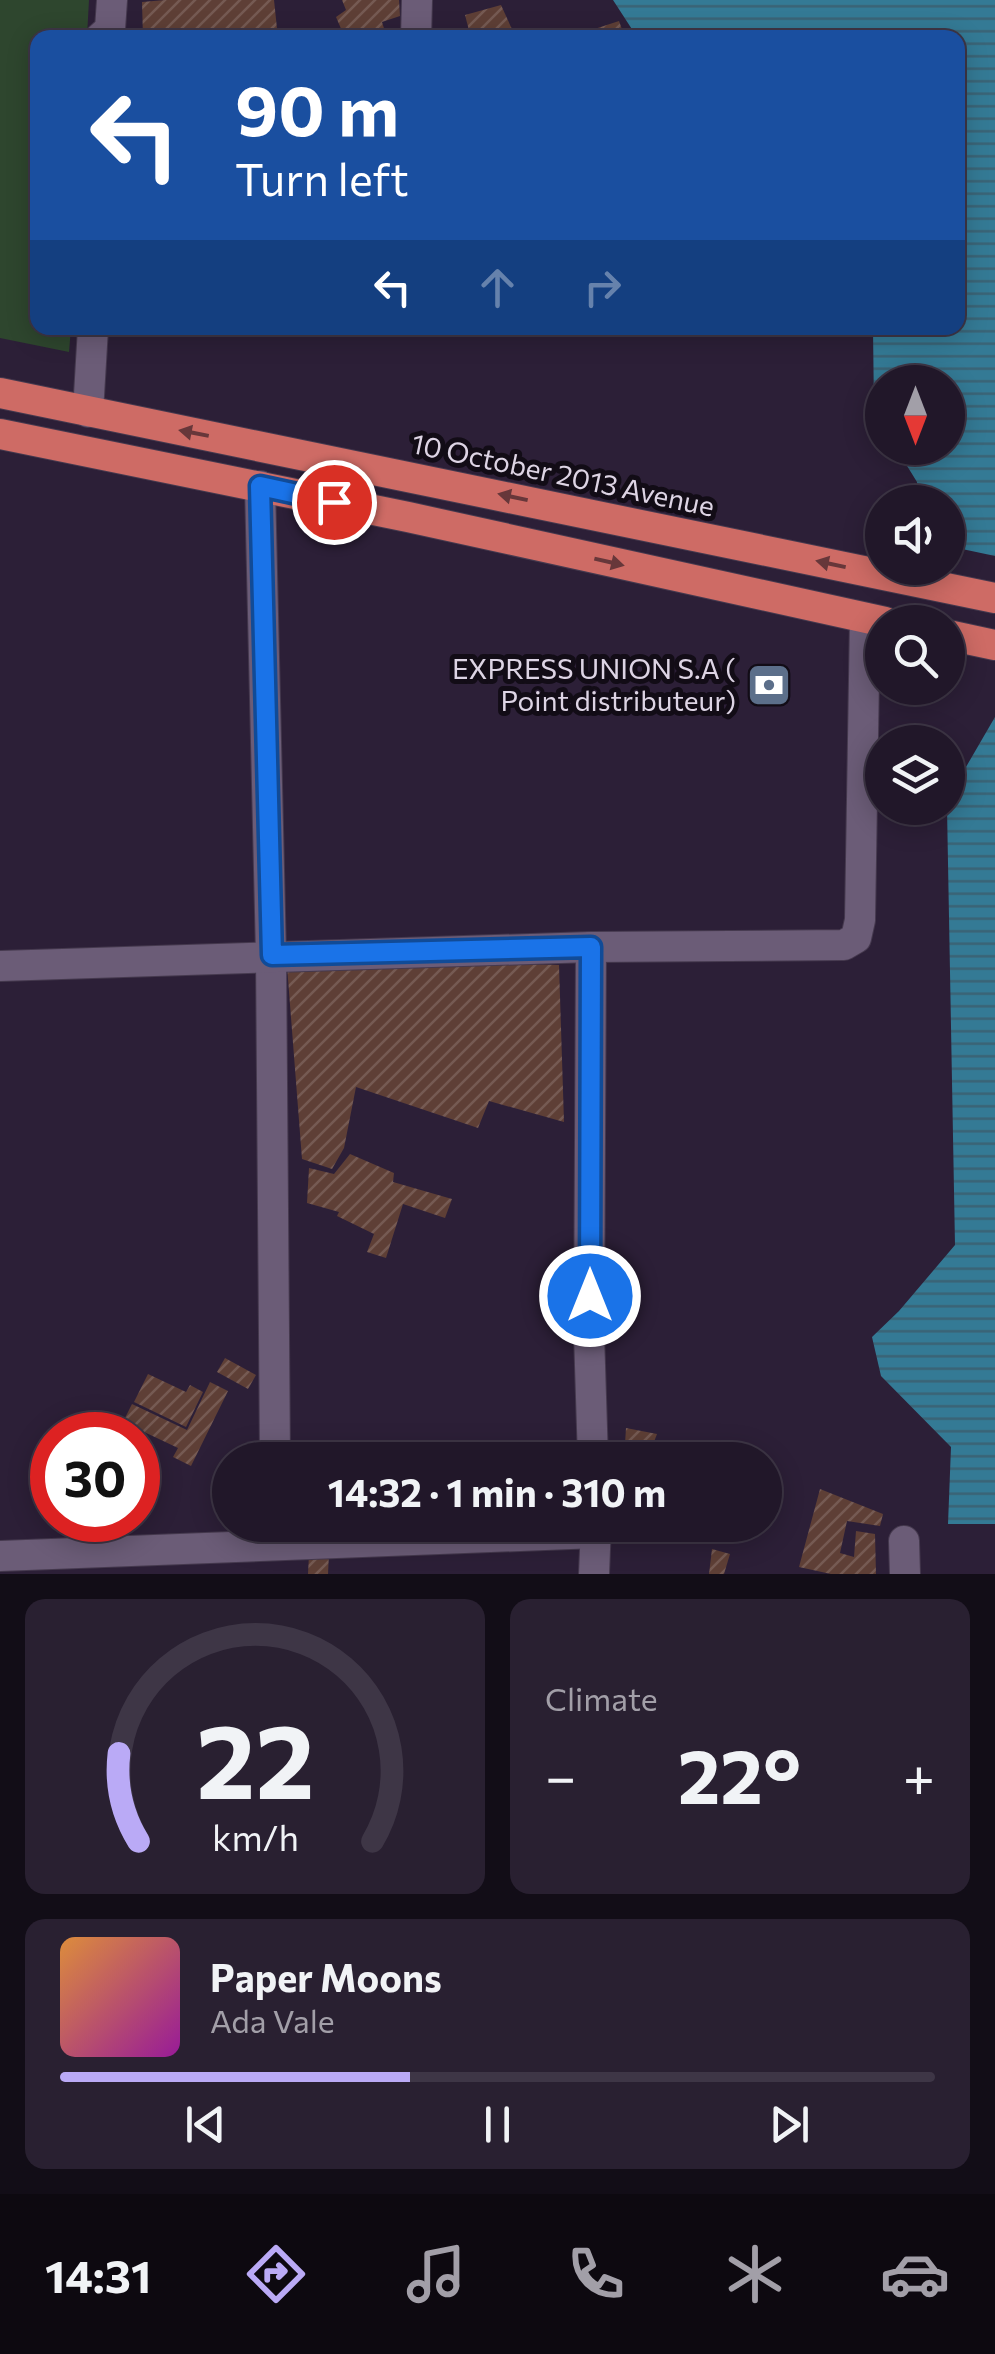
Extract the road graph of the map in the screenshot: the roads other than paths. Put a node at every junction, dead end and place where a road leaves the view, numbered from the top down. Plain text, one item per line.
1 (112, 0) edge
2 (417, 0) edge
3 (108, 30) edge
4 (416, 30) edge
5 (93, 335) edge
6 (0, 393) edge
7 (88, 412) junction
8 (0, 434) edge
9 (260, 486) junction
10 (995, 598) edge
11 (865, 618) edge
12 (965, 640) edge
13 (995, 646) edge
14 (871, 705) edge
15 (591, 947) junction
16 (272, 955) junction
17 (0, 966) edge
18 (275, 1442) edge
19 (593, 1442) edge
20 (212, 1539) edge
21 (904, 1541) dead end
22 (595, 1542) edge
23 (0, 1556) edge
24 (594, 1574) edge
25 (905, 1574) edge

1 - 3 street
2 - 4 street
5 - 7 street
6 - 7 highway, 10 October 2013 Avenue
10 -> 7 highway, 10 October 2013 Avenue
8 - 9 highway
9 -> 11 highway
9 - 16 street
12 - 13 highway
14 - 15 street
15 - 16 street
15 - 19 street
16 - 17 street
16 - 18 street
20 - 23 street
21 - 25 street
22 - 24 street

